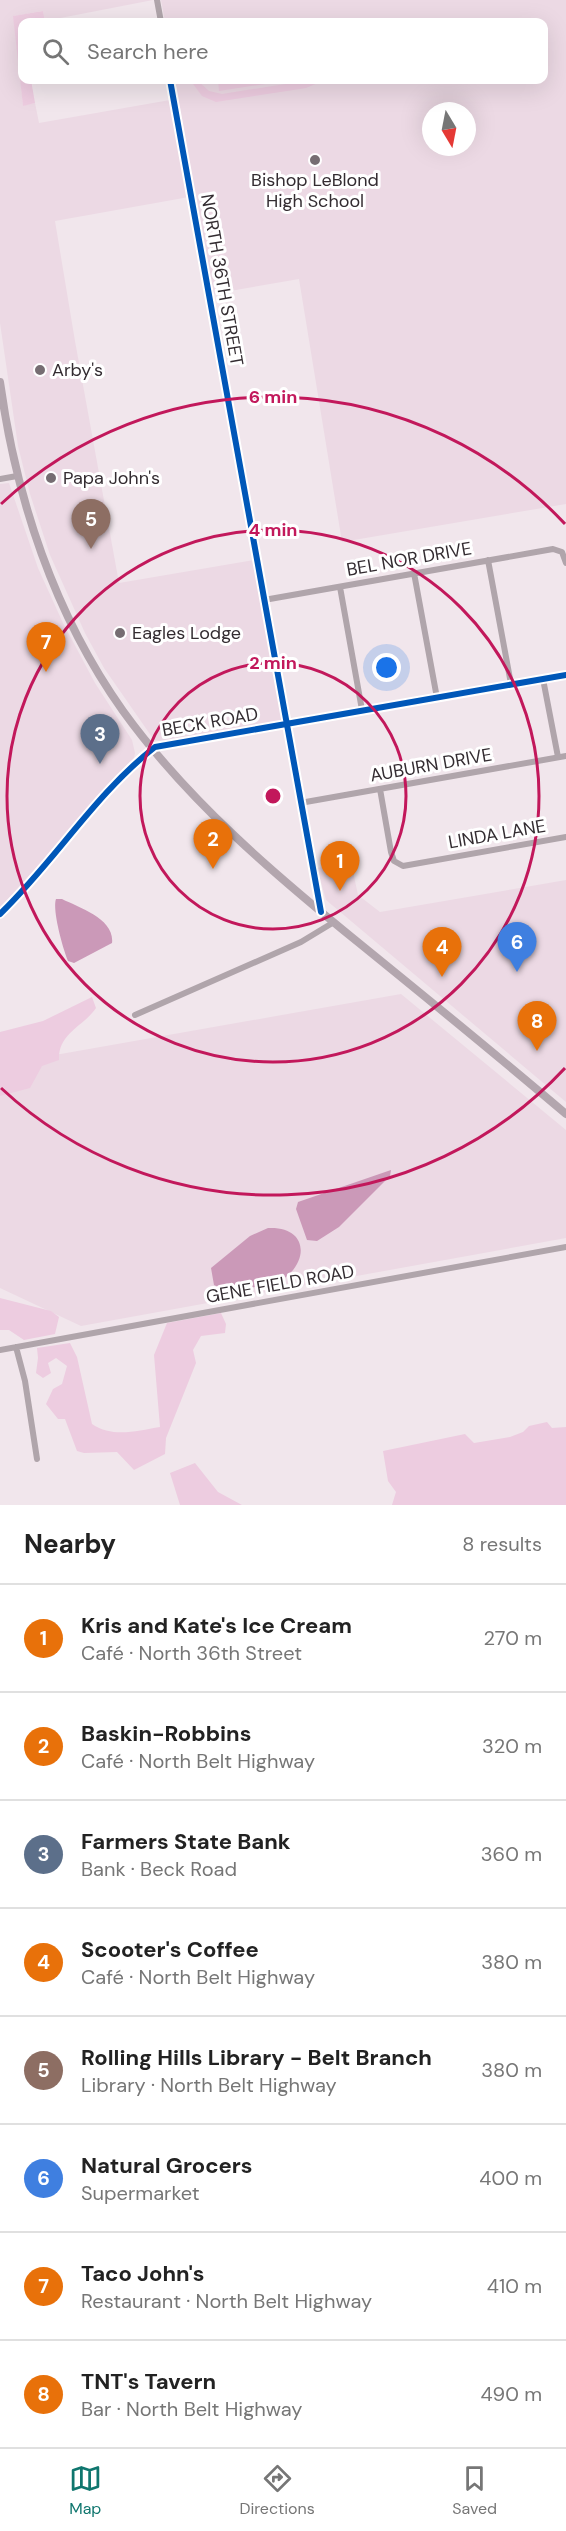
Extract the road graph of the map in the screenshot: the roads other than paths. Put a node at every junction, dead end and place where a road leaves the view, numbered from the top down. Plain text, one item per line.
1 (157, 0) edge
2 (160, 18) edge
3 (171, 84) edge
4 (0, 381) edge
5 (17, 476) junction
6 (0, 479) edge
7 (488, 560) junction
8 (566, 563) edge
9 (414, 573) junction
10 (340, 586) junction
11 (264, 600) junction
12 (566, 675) edge
13 (543, 679) junction
14 (511, 684) junction
15 (437, 698) junction
16 (363, 711) junction
17 (287, 724) junction
18 (153, 749) junction
19 (566, 756) edge
20 (558, 757) junction
21 (380, 789) junction
22 (300, 803) junction
23 (566, 837) edge
24 (321, 912) junction
25 (0, 914) edge
26 (334, 922) junction
27 (135, 1015) dead end
28 (566, 1114) edge
29 (566, 1248) edge
30 (16, 1347) junction
31 (0, 1350) edge
32 (37, 1460) dead end

1 - 2 street
3 - 11 street, NORTH 36TH STREET
4 - 5 main road
5 - 6 street
5 - 18 main road
7 - 8 street, BEL NOR DRIVE
7 - 9 street, BEL NOR DRIVE
7 - 14 street
9 - 10 street, BEL NOR DRIVE
9 - 15 street
10 - 11 street, BEL NOR DRIVE
10 - 16 street
11 - 17 street, NORTH 36TH STREET
12 - 13 street, BECK ROAD
13 - 14 street, BECK ROAD
13 - 20 street
14 - 15 street, BECK ROAD
15 - 16 street, BECK ROAD
16 - 17 street, BECK ROAD
17 - 18 street, BECK ROAD
17 - 22 street, NORTH 36TH STREET
18 - 24 main road
18 - 25 street, BECK ROAD
19 - 20 street, AUBURN DRIVE
20 - 21 street, AUBURN DRIVE
21 - 22 street, AUBURN DRIVE
21 - 23 street, LINDA LANE
22 - 24 street, NORTH 36TH STREET
24 - 26 main road
26 - 27 street
26 - 28 main road
29 - 30 street, GENE FIELD ROAD
30 - 31 street, GENE FIELD ROAD
30 - 32 street

